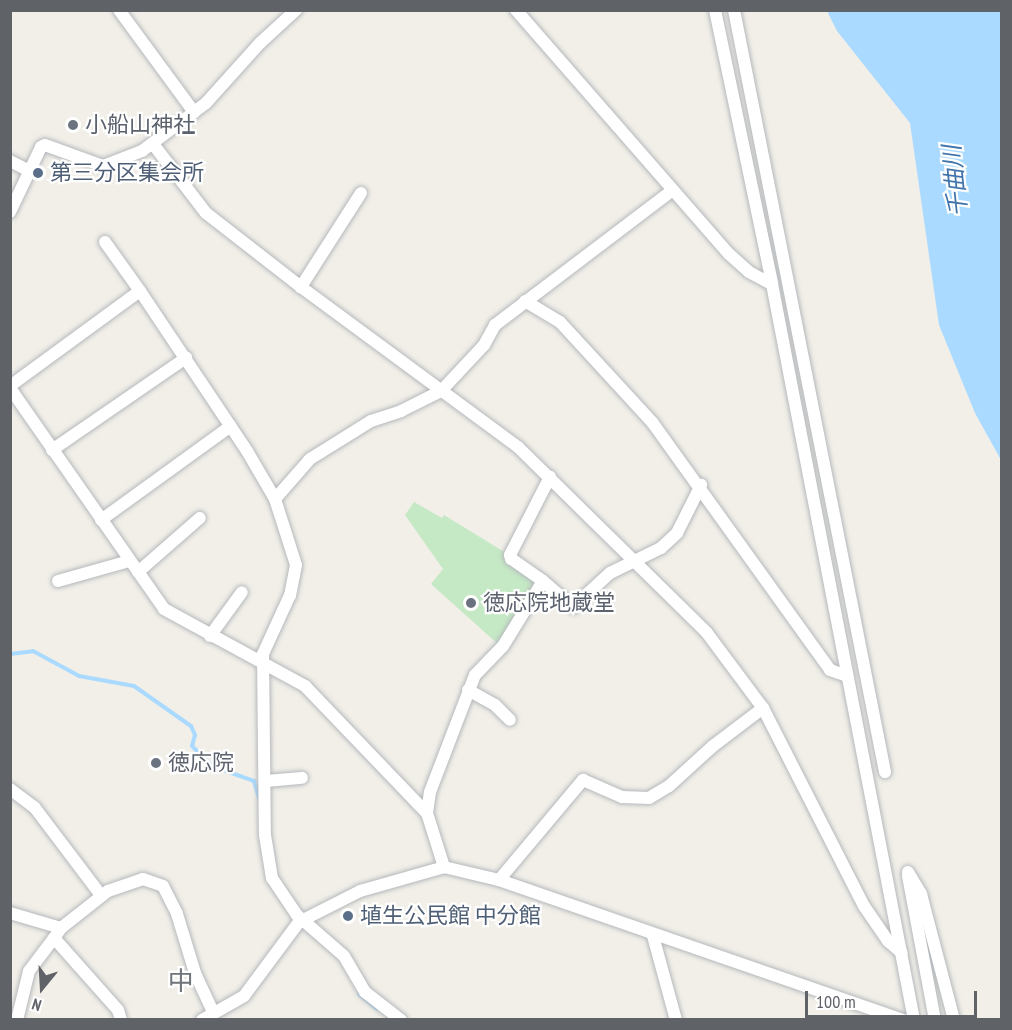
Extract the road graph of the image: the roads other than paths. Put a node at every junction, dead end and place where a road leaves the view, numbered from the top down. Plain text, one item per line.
1 (119, 10) edge
2 (296, 10) edge
3 (516, 10) edge
4 (715, 10) edge
5 (734, 10) edge
6 (194, 112) junction
7 (153, 144) junction
8 (10, 160) edge
9 (28, 170) junction
10 (673, 190) junction
11 (361, 193) dead end
12 (10, 212) edge
13 (105, 242) dead end
14 (772, 284) junction
15 (301, 287) junction
16 (140, 291) junction
17 (525, 301) junction
18 (186, 358) junction
19 (10, 387) edge
20 (441, 391) junction
21 (231, 426) junction
22 (52, 450) junction
23 (550, 477) junction
24 (701, 485) junction
25 (275, 498) junction
26 (200, 518) dead end
27 (100, 520) junction
28 (634, 560) junction
29 (129, 561) junction
30 (138, 572) junction
31 (58, 581) dead end
32 (543, 581) junction
33 (242, 592) dead end
34 (210, 636) junction
35 (264, 663) junction
36 (847, 676) junction
37 (468, 690) junction
38 (763, 708) junction
39 (510, 720) dead end
40 (885, 772) dead end
41 (302, 778) dead end
42 (266, 781) junction
43 (10, 789) edge
44 (427, 813) junction
45 (444, 867) junction
46 (499, 880) junction
47 (100, 894) junction
48 (10, 913) edge
49 (303, 919) junction
50 (58, 933) junction
51 (653, 936) junction
52 (902, 953) junction
53 (213, 1012) junction
54 (17, 1020) edge
55 (121, 1020) edge
56 (202, 1020) edge
57 (401, 1020) edge
58 (676, 1020) edge
59 (904, 1020) edge
60 (914, 1020) edge
61 (935, 1020) edge
62 (954, 1020) edge

1 - 6 street
2 - 6 street
3 - 10 street
4 - 14 street
5 - 40 street
6 - 7 street
7 - 9 street
7 - 15 street
8 - 9 street
9 - 12 street
10 - 14 street
10 - 17 street
11 - 15 street
13 - 16 street
14 - 36 street
15 - 20 street
16 - 18 street
16 - 19 street
17 - 20 street
17 - 24 street
18 - 21 street
18 - 22 street
19 - 22 street
20 - 23 street
20 - 25 street
21 - 25 street
21 - 27 street
22 - 27 street
23 - 28 street
23 - 32 street
24 - 28 street
24 - 36 street
25 - 35 street
26 - 30 street
27 - 29 street
28 - 32 street
28 - 38 street
29 - 30 street
29 - 31 street
30 - 34 street
32 - 37 street
33 - 34 street
34 - 35 street
35 - 42 street
35 - 44 street
36 - 52 street
37 - 39 street
37 - 44 street
38 - 46 street
38 - 52 street
41 - 42 street
42 - 49 street
43 - 47 street
44 - 45 street
45 - 46 street
45 - 49 street
46 - 51 street
47 - 50 street
47 - 53 street
48 - 50 street
49 - 53 street
49 - 57 street
50 - 54 street
50 - 55 street
51 - 58 street
51 - 59 street
52 - 60 street
53 - 56 street
61 - 62 street

